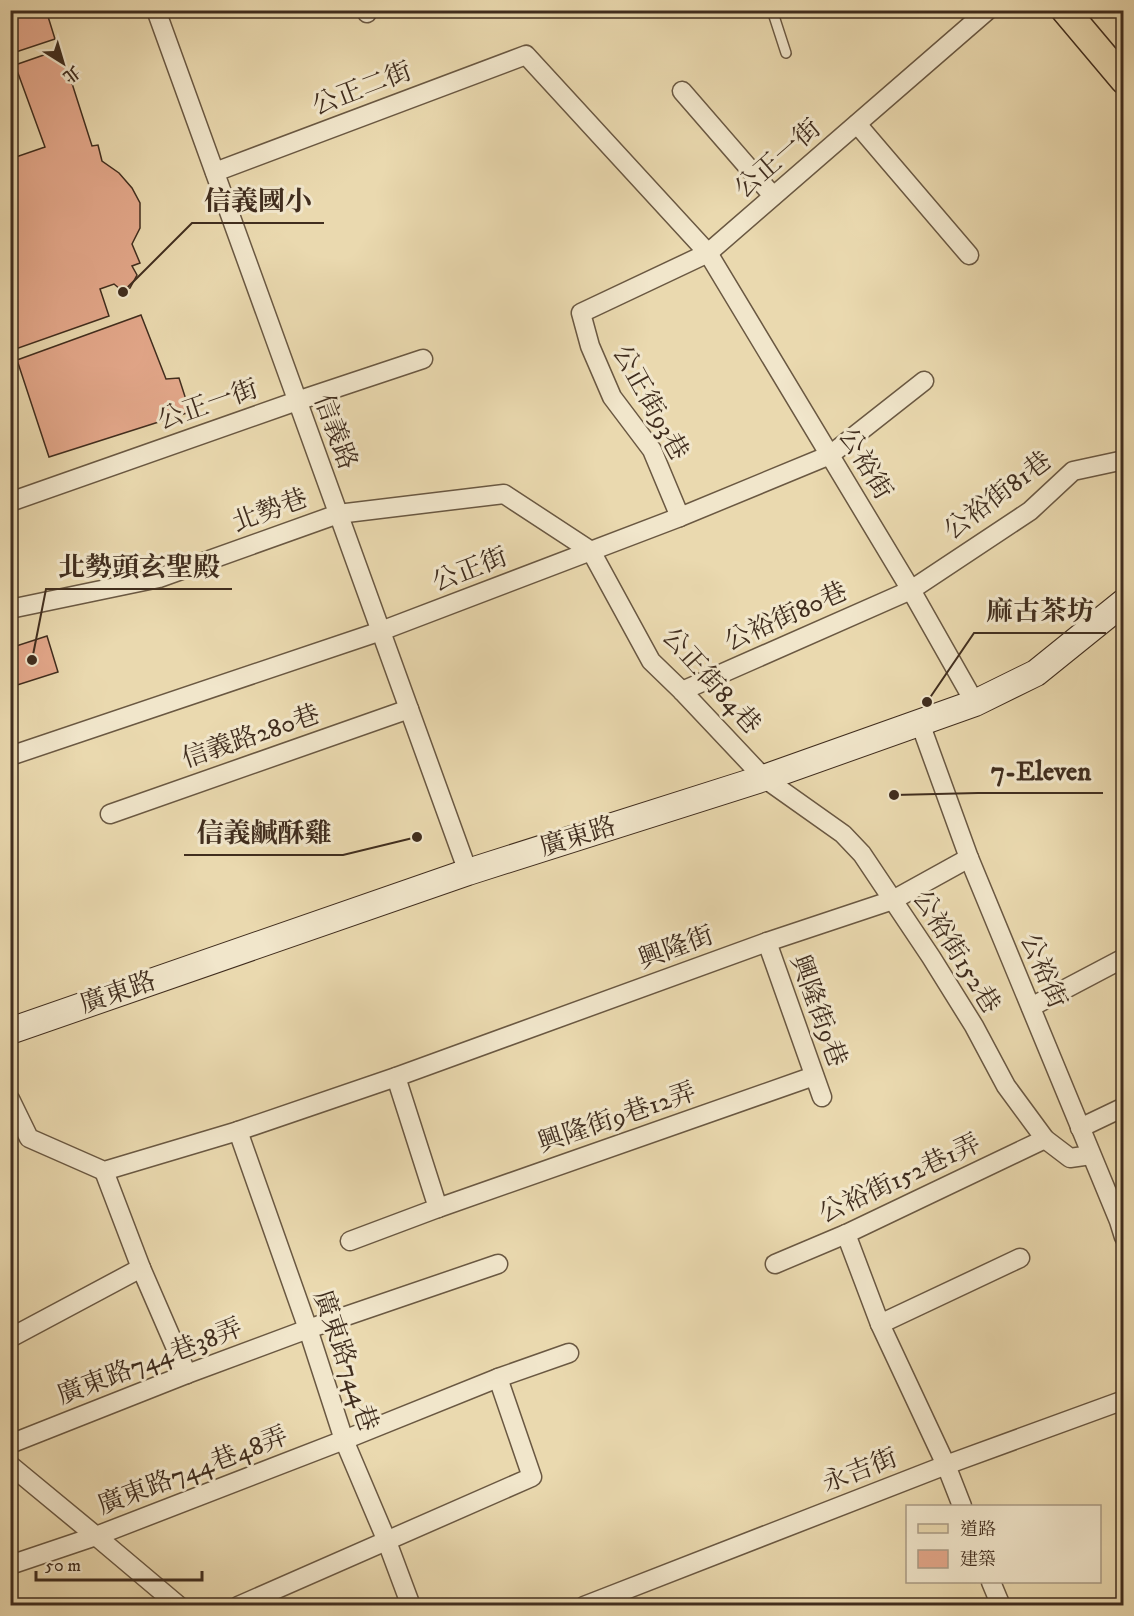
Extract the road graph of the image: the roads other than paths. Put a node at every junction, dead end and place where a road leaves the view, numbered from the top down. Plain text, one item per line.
1 (156, 10) edge
2 (772, 10) edge
3 (987, 10) edge
4 (1065, 10) edge
5 (786, 53) dead end
6 (526, 55) joint
7 (1124, 80) edge
8 (682, 92) dead end
9 (857, 124) junction
10 (215, 172) junction
11 (773, 196) junction
12 (708, 253) junction
13 (969, 255) dead end
14 (581, 313) joint
15 (423, 359) dead end
16 (924, 381) dead end
17 (297, 401) junction
18 (830, 455) junction
19 (1124, 459) edge
20 (10, 502) edge
21 (338, 514) junction
22 (680, 517) junction
23 (591, 551) junction
24 (911, 590) junction
25 (1124, 602) edge
26 (10, 609) edge
27 (381, 631) junction
28 (682, 691) junction
29 (975, 702) junction
30 (409, 709) junction
31 (920, 723) junction
32 (10, 756) edge
33 (764, 778) junction
34 (110, 814) dead end
35 (969, 858) junction
36 (468, 872) junction
37 (893, 900) junction
38 (767, 942) junction
39 (1124, 958) edge
40 (1030, 1007) junction
41 (10, 1031) edge
42 (814, 1076) junction
43 (396, 1077) junction
44 (822, 1096) dead end
45 (10, 1100) edge
46 (1124, 1107) edge
47 (1080, 1128) junction
48 (238, 1131) junction
49 (1045, 1139) junction
50 (1091, 1155) junction
51 (104, 1171) junction
52 (438, 1208) junction
53 (846, 1234) junction
54 (1123, 1236) edge
55 (350, 1240) dead end
56 (1020, 1258) dead end
57 (498, 1264) dead end
58 (775, 1264) dead end
59 (141, 1268) junction
60 (880, 1324) junction
61 (308, 1329) junction
62 (10, 1338) edge
63 (569, 1353) dead end
64 (187, 1374) junction
65 (498, 1378) junction
66 (1124, 1400) edge
67 (344, 1440) junction
68 (10, 1444) edge
69 (10, 1465) edge
70 (946, 1465) junction
71 (962, 1505) edge
72 (96, 1536) junction
73 (386, 1539) junction
74 (10, 1565) edge
75 (992, 1583) edge
76 (179, 1605) edge
77 (238, 1605) edge
78 (411, 1605) edge
79 (584, 1605) edge
80 (1001, 1605) edge

1 - 10 street, 信義路
2 - 5 lane
3 - 9 street, 公正一街
4 - 7 main road
6 - 10 street, 公正二街
6 - 12 street, 公裕街
8 - 11 street
9 - 11 street, 公正一街
9 - 13 street
10 - 17 street, 信義路
11 - 12 street, 公正一街
12 - 14 street, 公正一街
12 - 18 street, 公裕街
14 - 22 street, 公正街93巷
15 - 17 street, 公正一街
16 - 18 street, 公正街
17 - 20 street, 公正一街
17 - 21 street, 信義路
18 - 22 street, 公正街
18 - 24 street, 公裕街
19 - 24 street, 公裕街81巷
21 - 23 street, 北勢巷
21 - 26 street, 北勢巷
21 - 27 street, 信義路
22 - 23 street, 公正街
23 - 27 street, 公正街
23 - 28 street, 公正街84巷
24 - 28 street, 公裕街80巷
24 - 29 street, 公裕街
25 - 29 street, 廣東路
27 - 30 street, 信義路
27 - 32 street, 公正街
28 - 33 street, 公正街84巷
29 - 31 street, 廣東路
30 - 34 street, 信義路280巷
30 - 36 street, 信義路
31 - 33 street, 廣東路
31 - 35 street, 公裕街
33 - 36 street, 廣東路
33 - 37 street, 公裕街152巷
35 - 37 street, 興隆街
35 - 40 street, 公裕街
36 - 41 street, 廣東路
37 - 38 street, 興隆街
37 - 49 street, 公裕街152巷
38 - 42 street, 興隆街9巷
38 - 43 street, 興隆街
39 - 40 street
40 - 47 street, 公裕街
42 - 44 street, 興隆街9巷
42 - 52 street, 興隆街9巷12弄
43 - 48 street
43 - 52 street
45 - 51 street
46 - 47 street
47 - 50 street, 公裕街
48 - 51 street
48 - 61 street, 廣東路744巷
49 - 50 street, 公裕街152巷
49 - 53 street, 公裕街152巷1弄
50 - 54 street, 公裕街
51 - 59 street
52 - 55 street, 興隆街9巷12弄
53 - 58 street, 公裕街152巷1弄
53 - 60 street
56 - 60 street
57 - 61 street, 廣東路744巷38弄
59 - 62 street
59 - 64 street
60 - 70 street
61 - 64 street, 廣東路744巷38弄
61 - 67 street, 廣東路744巷
63 - 65 street, 廣東路744巷48弄
64 - 68 street, 廣東路744巷38弄
65 - 67 street, 廣東路744巷48弄
65 - 73 street
66 - 70 street, 永吉街
67 - 72 street, 廣東路744巷48弄
67 - 73 street, 廣東路744巷
69 - 72 street, 廣東路744巷48弄
70 - 71 street
70 - 79 street, 永吉街
72 - 74 street
72 - 76 street
73 - 77 street
73 - 78 street, 廣東路744巷
75 - 80 street

